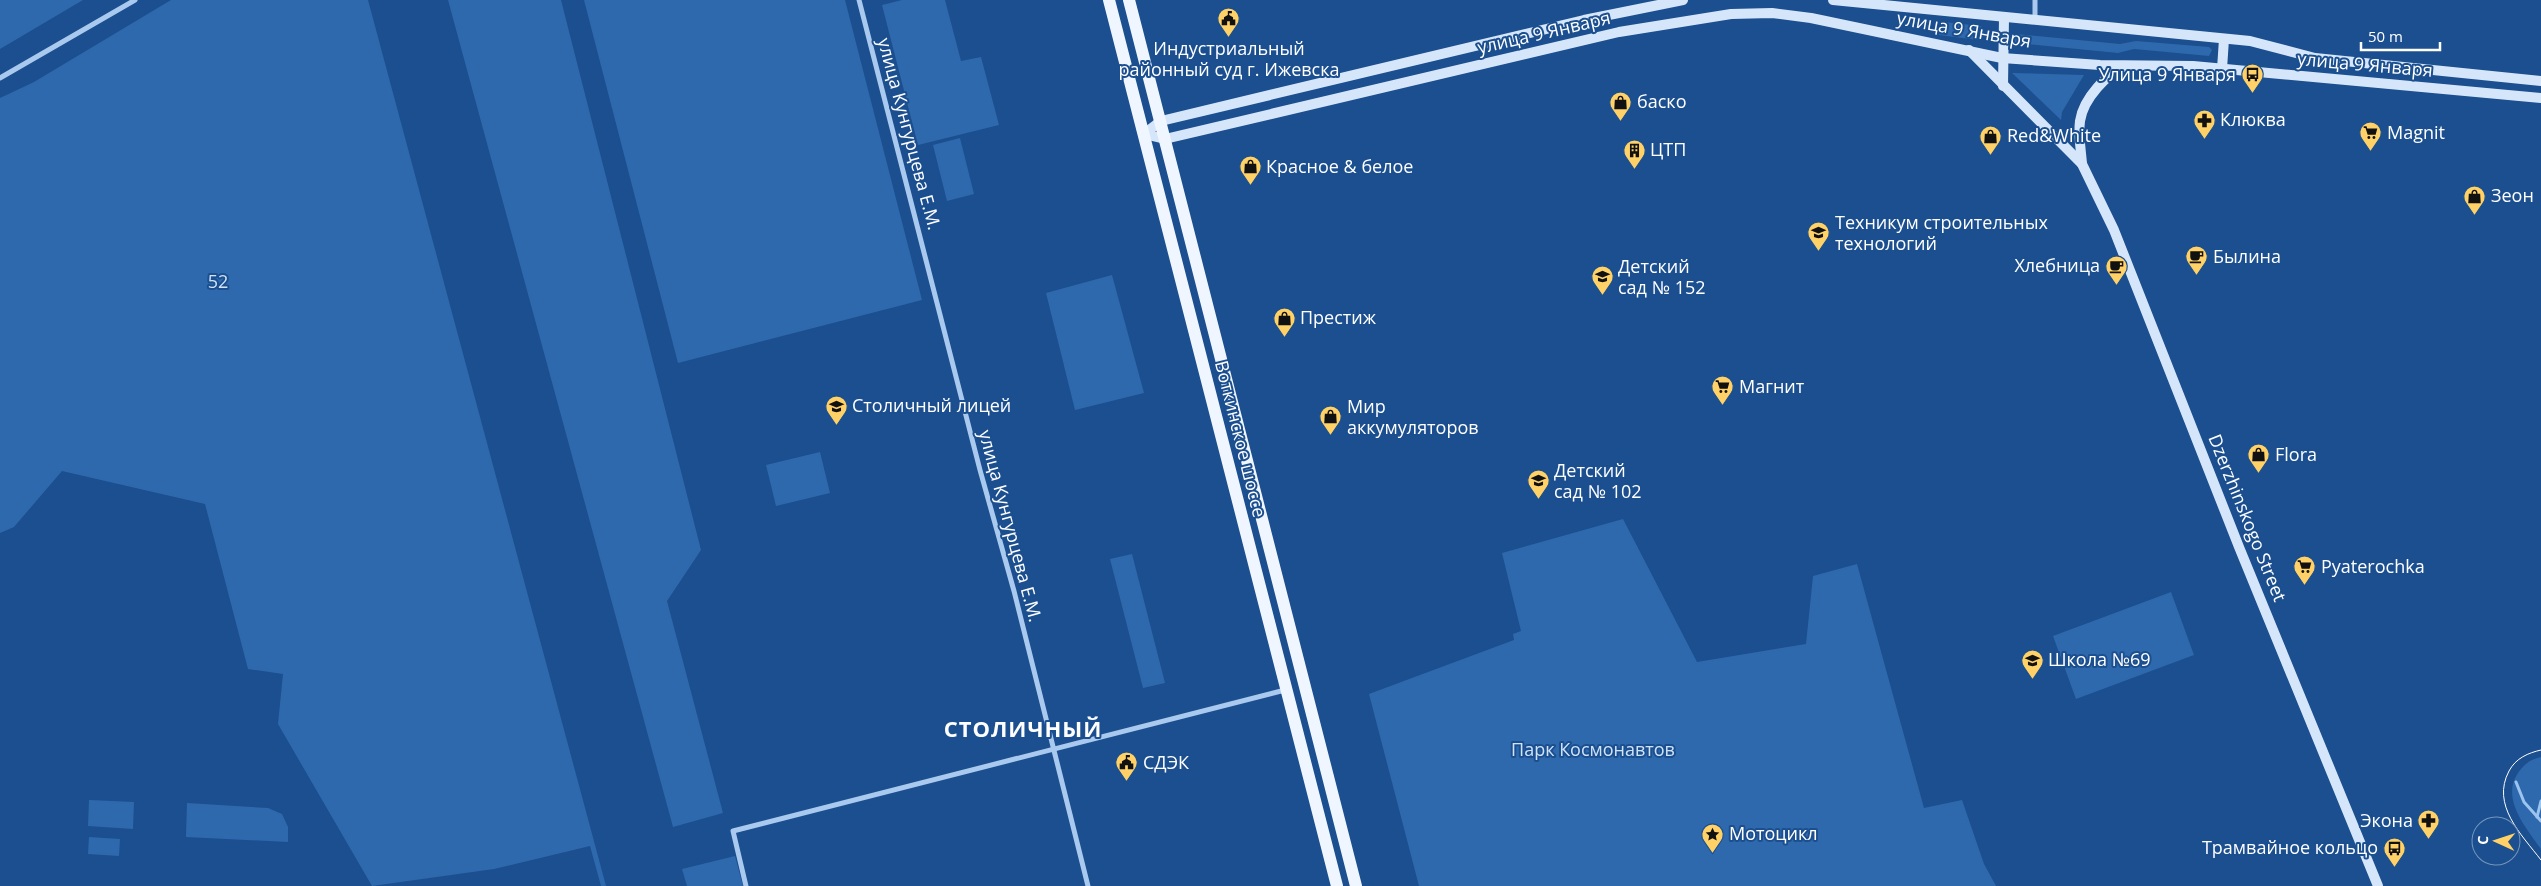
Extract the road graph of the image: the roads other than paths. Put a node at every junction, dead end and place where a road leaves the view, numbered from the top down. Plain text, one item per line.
1 (135, 0) edge
2 (859, 0) edge
3 (1109, 0) edge
4 (1129, 0) edge
5 (1684, 0) edge
6 (1833, 0) edge
7 (2035, 0) edge
8 (2004, 17) junction
9 (1584, 20) junction
10 (2035, 20) junction
11 (2224, 38) junction
12 (1588, 39) junction
13 (1969, 50) junction
14 (2002, 58) junction
15 (2139, 64) junction
16 (2222, 69) junction
17 (0, 78) edge
18 (2541, 81) edge
19 (2003, 86) junction
20 (2541, 98) edge
21 (1161, 121) junction
22 (1144, 134) junction
23 (1166, 138) junction
24 (2082, 164) junction
25 (1286, 690) junction
26 (1053, 749) junction
27 (746, 886) edge
28 (1088, 886) edge
29 (1337, 886) edge
30 (1356, 886) edge
31 (2378, 886) edge

1 - 17 street
2 - 26 street, улица Кунгурцева Е.М.
3 - 22 main road, Воткинское шоссе
4 - 21 main road, Воткинское шоссе
5 - 9 main road, улица 9 Января
6 - 8 main road, улица 9 Января
7 - 10 street
8 - 10 main road, улица 9 Января
8 - 14 main road
9 - 12 main road
9 - 21 main road, улица 9 Января
10 - 11 main road, улица 9 Января
11 - 16 main road
11 - 18 main road, улица 9 Января
12 - 13 main road, улица 9 Января
12 - 23 main road, улица 9 Января
13 - 14 main road, улица 9 Января
13 - 19 main road, Dzerzhinskogo Street
14 - 15 main road, улица 9 Января
14 - 19 main road
15 - 16 main road, улица 9 Января
15 - 24 main road, Dzerzhinskogo Street
16 - 20 main road, улица 9 Января
19 - 24 main road, Dzerzhinskogo Street
21 - 22 main road, улица 9 Января
21 - 23 main road, Воткинское шоссе
22 - 23 main road, улица 9 Января
22 - 25 main road, Воткинское шоссе
23 - 30 main road, Воткинское шоссе
24 - 31 main road, Dzerzhinskogo Street
25 - 26 street
25 - 29 main road, Воткинское шоссе
26 - 27 street
26 - 28 street, улица Кунгурцева Е.М.

